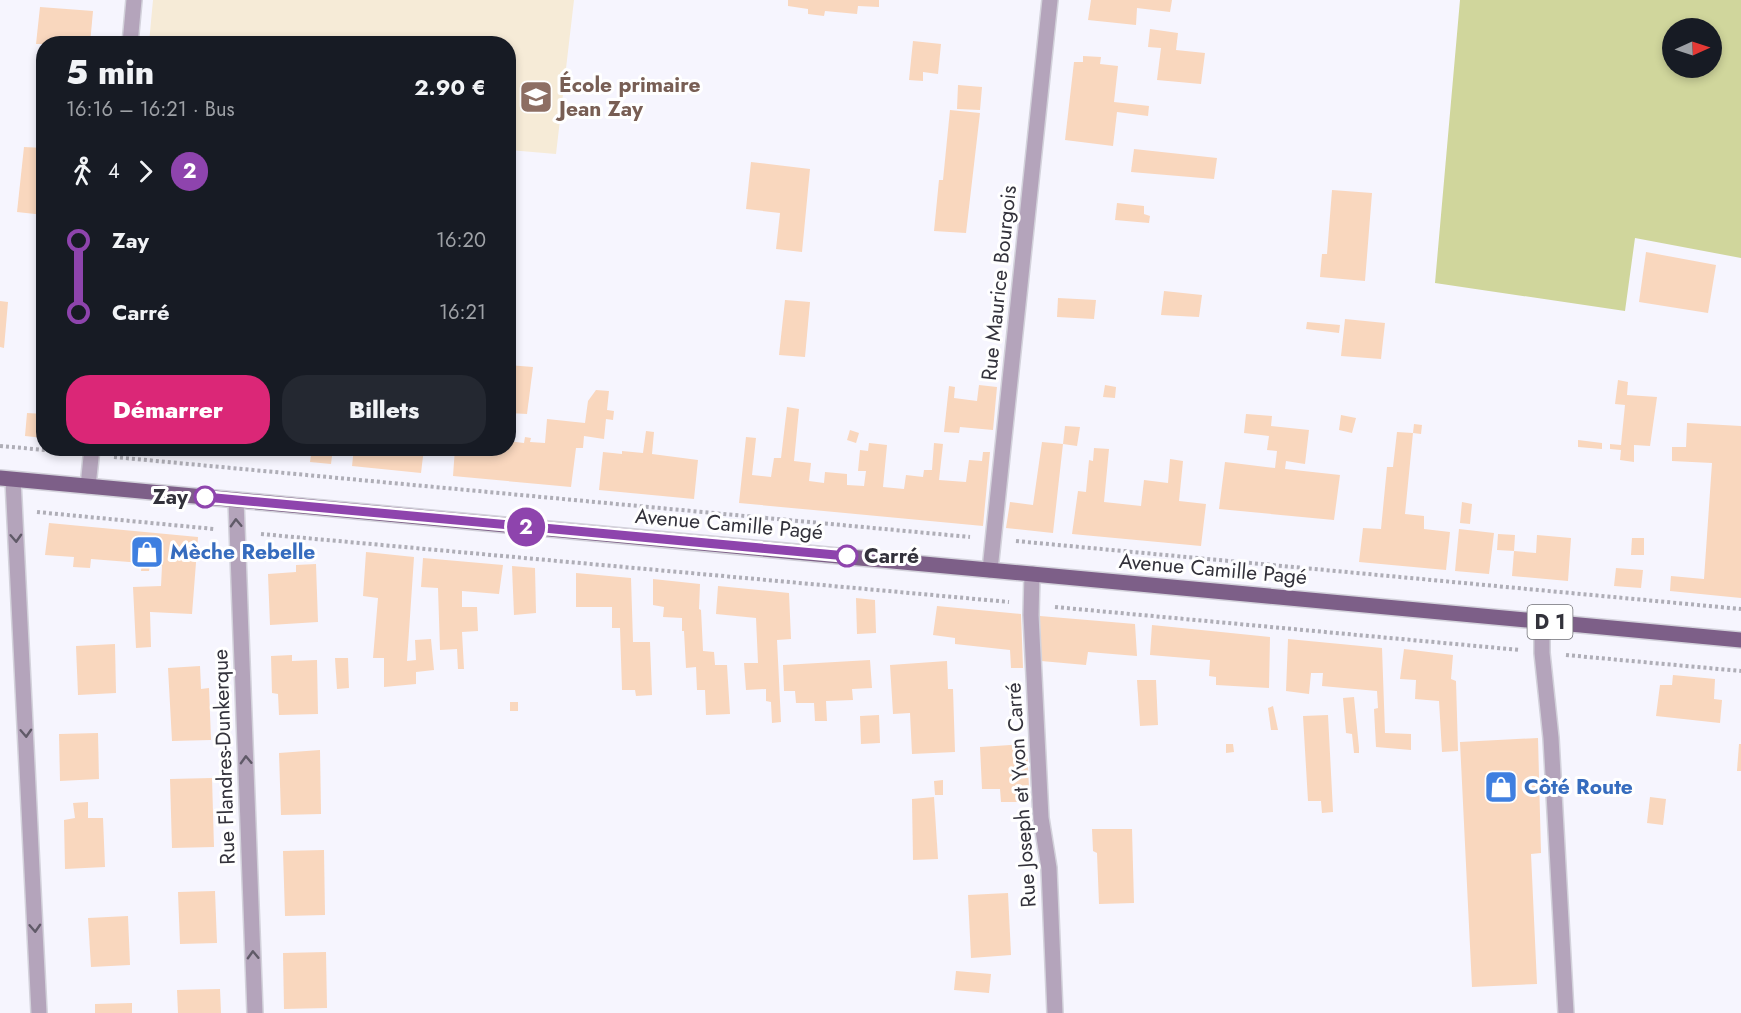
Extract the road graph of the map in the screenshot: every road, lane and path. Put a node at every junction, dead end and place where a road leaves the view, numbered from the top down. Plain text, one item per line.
1 (134, 0) edge
2 (1050, 0) edge
3 (131, 36) edge
4 (0, 446) edge
5 (36, 448) edge
6 (92, 456) edge
7 (133, 456) edge
8 (7, 479) edge
9 (88, 486) junction
10 (236, 500) junction
11 (15, 510) junction
12 (237, 531) junction
13 (994, 539) junction
14 (990, 570) junction
15 (1032, 574) junction
16 (1031, 604) junction
17 (1741, 609) edge
18 (1542, 622) junction
19 (1741, 640) edge
20 (1542, 652) junction
21 (1741, 671) edge
22 (39, 1013) edge
23 (255, 1013) edge
24 (1055, 1013) edge
25 (1566, 1013) edge

1 - 3 street
2 - 13 street, Rue Maurice Bourgois
4 - 5 path
6 - 9 street
7 - 13 path
8 - 9 main road, Avenue Camille Pagé / D 1
8 - 11 street
9 - 10 main road, Avenue Camille Pagé / D 1
12 -> 10 street, Rue Flandres-Dunkerque
10 - 14 main road, Avenue Camille Pagé / D 1
11 - 12 path
11 -> 22 street
12 - 16 path
23 -> 12 street, Rue Flandres-Dunkerque
13 - 14 street, Rue Maurice Bourgois
13 - 17 path
14 - 15 main road, Avenue Camille Pagé / D 1
15 - 16 street, Rue Joseph et Yvon Carré
15 - 18 main road, Avenue Camille Pagé / D 1
16 - 20 path
16 - 24 street, Rue Joseph et Yvon Carré
18 - 19 main road, Avenue Camille Pagé / D 1
18 - 20 street
20 - 21 path
20 - 25 street

